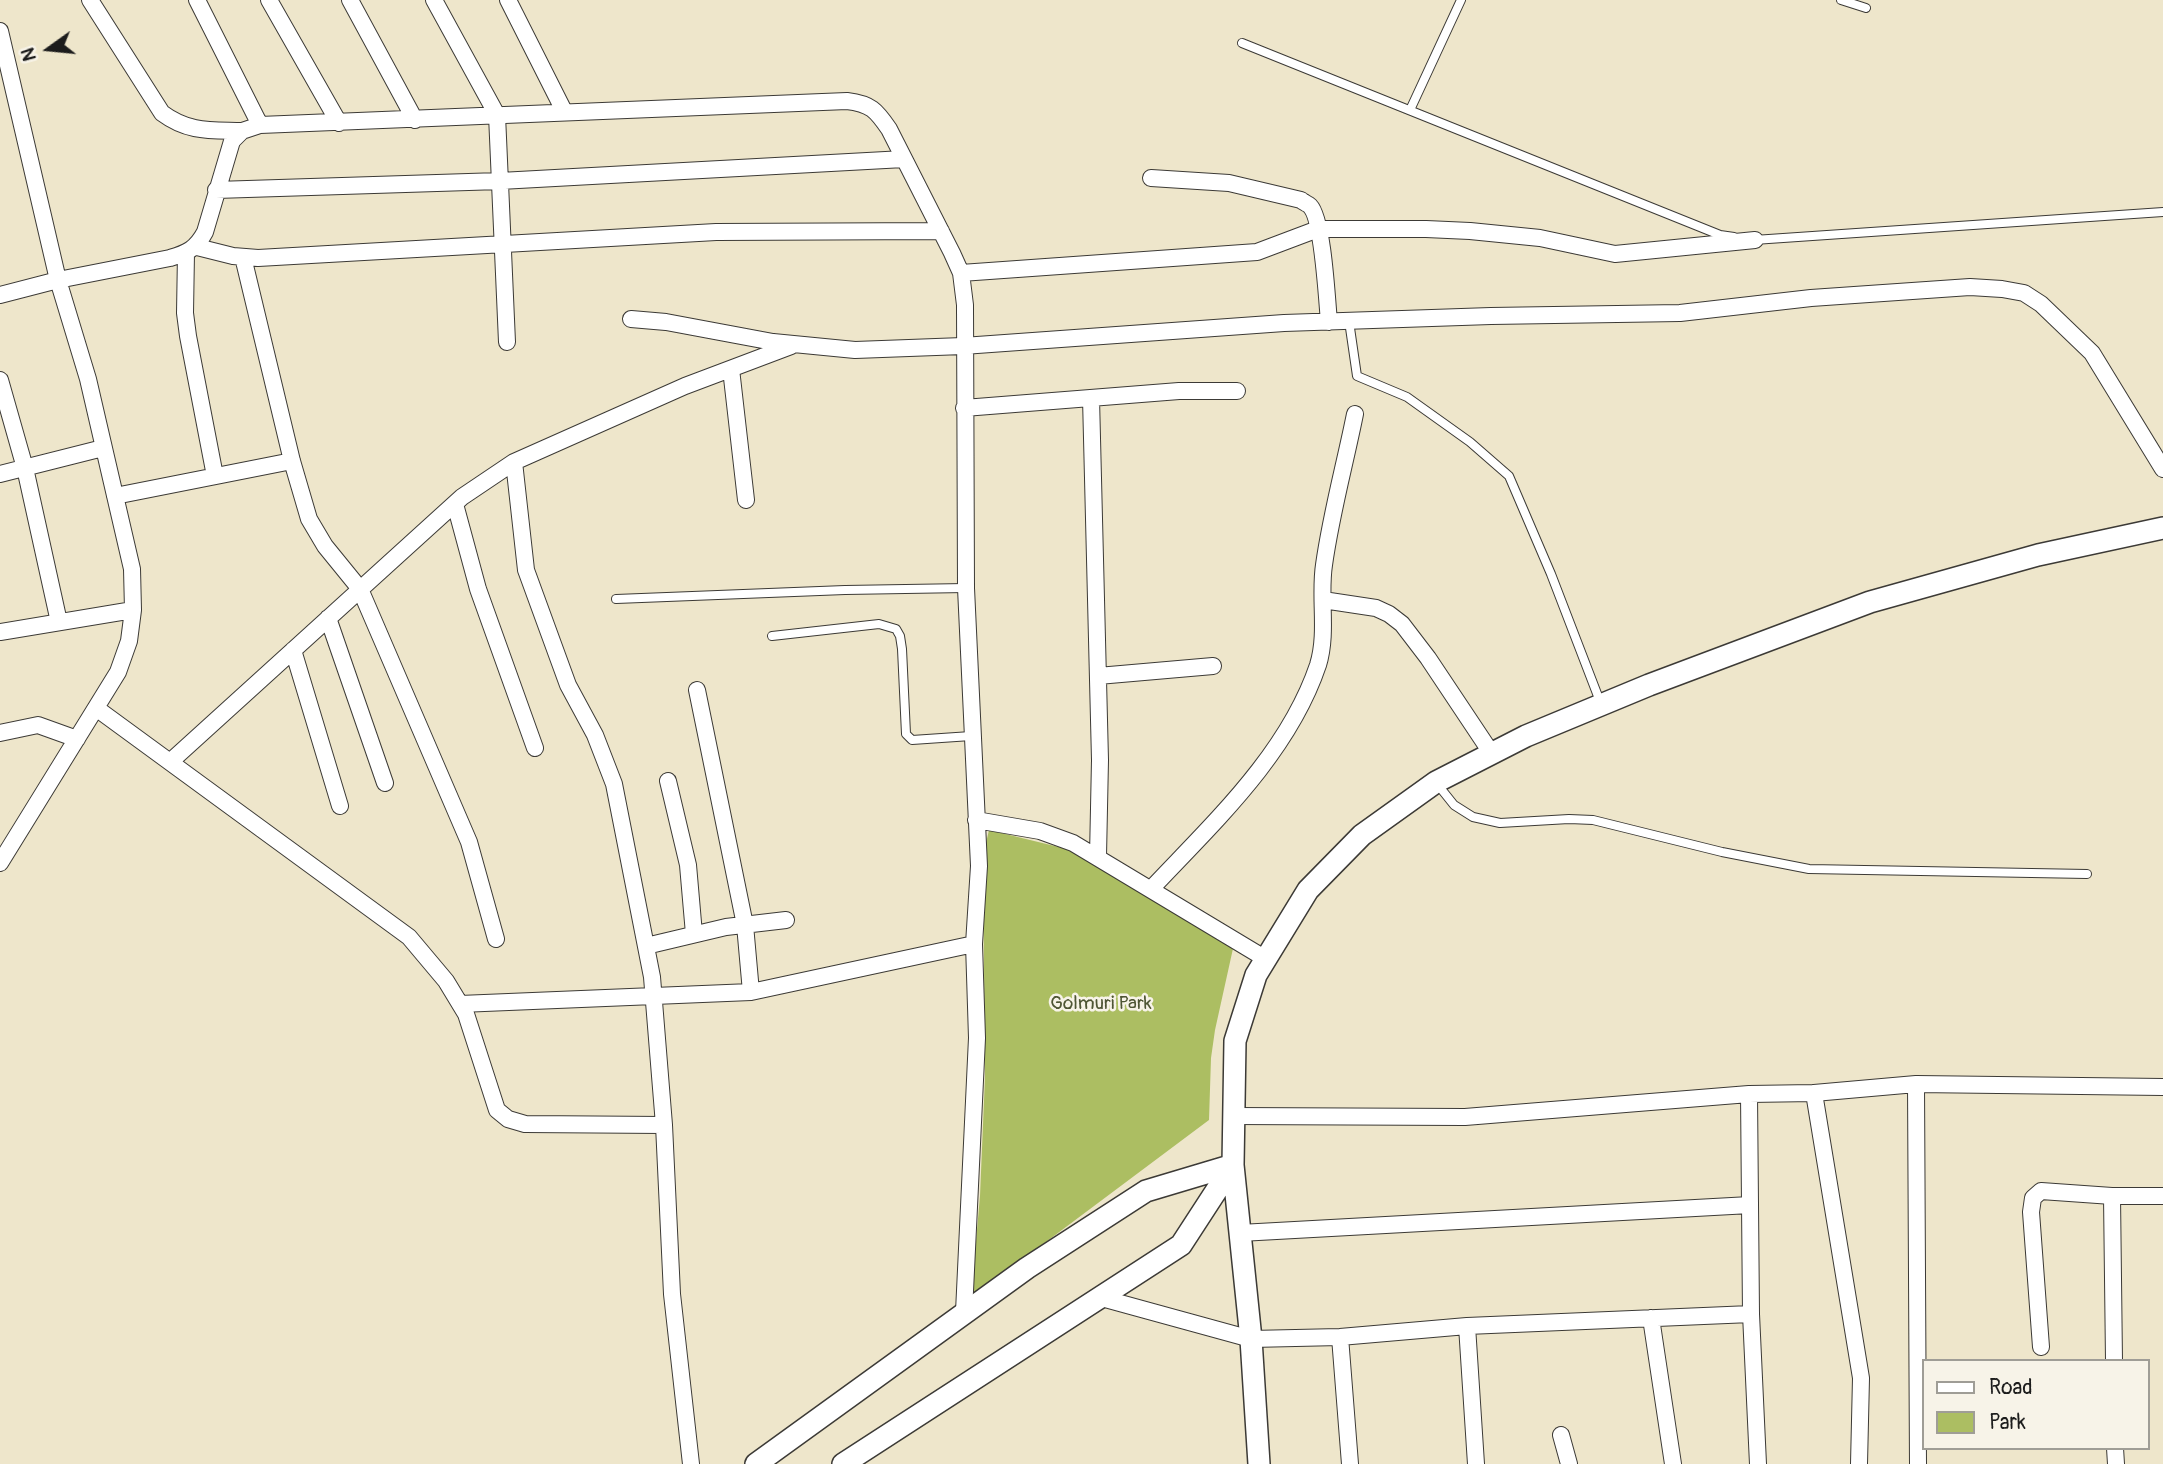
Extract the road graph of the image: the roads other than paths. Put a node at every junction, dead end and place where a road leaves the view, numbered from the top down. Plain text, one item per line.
1 (90, 0) edge
2 (197, 0) edge
3 (269, 0) edge
4 (351, 0) edge
5 (434, 0) edge
6 (508, 0) edge
7 (1461, 0) edge
8 (1841, 0) edge
9 (1866, 8) dead end
10 (0, 31) edge
11 (1242, 43) dead end
12 (1410, 110) junction
13 (564, 111) junction
14 (497, 115) junction
15 (415, 120) junction
16 (339, 123) junction
17 (260, 125) junction
18 (242, 131) junction
19 (904, 159) junction
20 (1151, 178) dead end
21 (500, 181) junction
22 (216, 190) junction
23 (2163, 212) edge
24 (1318, 229) junction
25 (941, 231) junction
26 (1755, 240) junction
27 (502, 246) junction
28 (192, 250) junction
29 (243, 257) junction
30 (961, 273) junction
31 (58, 280) junction
32 (0, 295) edge
33 (631, 319) dead end
34 (1349, 321) junction
35 (1329, 322) junction
36 (506, 342) dead end
37 (796, 344) junction
38 (963, 346) junction
39 (731, 369) junction
40 (0, 380) edge
41 (1237, 391) dead end
42 (1091, 398) junction
43 (964, 408) junction
44 (1355, 414) dead end
45 (103, 449) junction
46 (292, 461) junction
47 (514, 462) junction
48 (25, 468) junction
49 (2163, 469) edge
50 (0, 474) edge
51 (215, 476) junction
52 (115, 496) junction
53 (746, 500) dead end
54 (455, 504) junction
55 (2163, 528) edge
56 (966, 588) junction
57 (360, 589) junction
58 (616, 599) dead end
59 (1323, 600) junction
60 (134, 610) junction
61 (328, 618) junction
62 (59, 622) junction
63 (0, 632) edge
64 (772, 636) dead end
65 (293, 650) junction
66 (1213, 666) dead end
67 (1098, 676) junction
68 (697, 690) dead end
69 (1601, 704) junction
70 (96, 708) junction
71 (0, 733) edge
72 (971, 736) junction
73 (77, 739) junction
74 (535, 748) dead end
75 (1492, 754) junction
76 (170, 762) junction
77 (668, 781) dead end
78 (1436, 782) junction
79 (385, 783) dead end
80 (341, 806) dead end
81 (976, 820) junction
82 (1098, 856) junction
83 (0, 863) edge
84 (2087, 874) dead end
85 (1151, 889) junction
86 (786, 920) dead end
87 (745, 925) junction
88 (694, 934) junction
89 (496, 939) dead end
90 (974, 944) junction
91 (646, 946) junction
92 (1266, 959) junction
93 (751, 992) junction
94 (654, 996) junction
95 (460, 1004) junction
96 (1916, 1084) junction
97 (2163, 1087) edge
98 (1814, 1093) junction
99 (1749, 1094) junction
100 (1233, 1116) junction
101 (664, 1125) junction
102 (1233, 1165) junction
103 (2112, 1196) junction
104 (2163, 1196) edge
105 (1750, 1205) junction
106 (1240, 1233) junction
107 (1098, 1297) junction
108 (964, 1312) junction
109 (1751, 1314) junction
110 (1651, 1318) junction
111 (1467, 1326) junction
112 (1340, 1336) junction
113 (1251, 1339) junction
114 (2041, 1347) dead end
115 (2114, 1359) edge
116 (1562, 1434) dead end
117 (691, 1464) edge
118 (756, 1464) edge
119 (843, 1464) edge
120 (1259, 1464) edge
121 (1350, 1464) edge
122 (1476, 1464) edge
123 (1569, 1464) edge
124 (1673, 1464) edge
125 (1758, 1464) edge
126 (1859, 1464) edge
127 (1918, 1464) edge

1 - 18 street
2 - 17 street
3 - 16 street
4 - 15 street
5 - 14 street
6 - 13 street
7 - 12 lane
8 - 9 lane
10 - 31 street
11 - 12 lane
12 - 26 lane
13 - 14 street
13 - 19 street
14 - 15 street
14 - 21 street
15 - 16 street
16 - 17 street
17 - 18 street
18 - 22 street
19 - 21 street
19 - 25 street
20 - 24 street
21 - 22 street
21 - 27 street
22 - 28 street
23 - 26 lane
24 - 26 street
24 - 30 street
24 - 35 street
25 - 27 street
25 - 30 street
27 - 29 street
27 - 36 street
28 - 29 street
28 - 31 street
28 - 51 street
29 - 46 street
30 - 38 street
31 - 32 street
31 - 45 street
33 - 37 street
34 - 35 street
34 - 49 street
34 - 69 lane
35 - 38 street
37 - 38 street
37 - 39 street
38 - 43 street
39 - 47 street
39 - 53 street
40 - 48 street
41 - 42 street
42 - 43 street
42 - 67 street
43 - 56 street
44 - 59 street
45 - 48 street
45 - 52 street
46 - 51 street
46 - 57 street
47 - 54 street
47 - 91 street
48 - 50 street
48 - 62 street
51 - 52 street
52 - 60 street
54 - 57 street
54 - 74 street
55 - 69 street
56 - 58 lane
56 - 72 street
57 - 61 street
57 - 89 street
59 - 75 street
59 - 85 street
60 - 62 street
60 - 70 street
61 - 65 street
61 - 79 street
62 - 63 street
64 - 72 lane
65 - 76 street
65 - 80 street
66 - 67 street
67 - 82 street
68 - 87 street
69 - 75 street
70 - 73 street
70 - 76 street
71 - 73 street
72 - 81 street
73 - 83 street
75 - 78 street
76 - 95 street
77 - 88 street
78 - 84 lane
78 - 92 street
81 - 82 street
81 - 90 street
82 - 85 street
85 - 92 street
86 - 87 street
87 - 88 street
87 - 93 street
88 - 91 street
90 - 93 street
90 - 108 street
91 - 94 street
92 - 100 street
93 - 94 street
94 - 95 street
94 - 101 street
95 - 101 street
96 - 97 street
96 - 98 street
96 - 127 street
98 - 99 street
98 - 126 street
99 - 100 street
99 - 105 street
100 - 102 street
101 - 117 street
102 - 106 street
102 - 107 street
102 - 108 street
103 - 104 street
103 - 114 street
103 - 115 street
105 - 106 street
105 - 109 street
106 - 113 street
107 - 113 street
107 - 119 street
108 - 118 street
109 - 110 street
109 - 125 street
110 - 111 street
110 - 124 street
111 - 112 street
111 - 122 street
112 - 113 street
112 - 121 street
113 - 120 street
116 - 123 street

